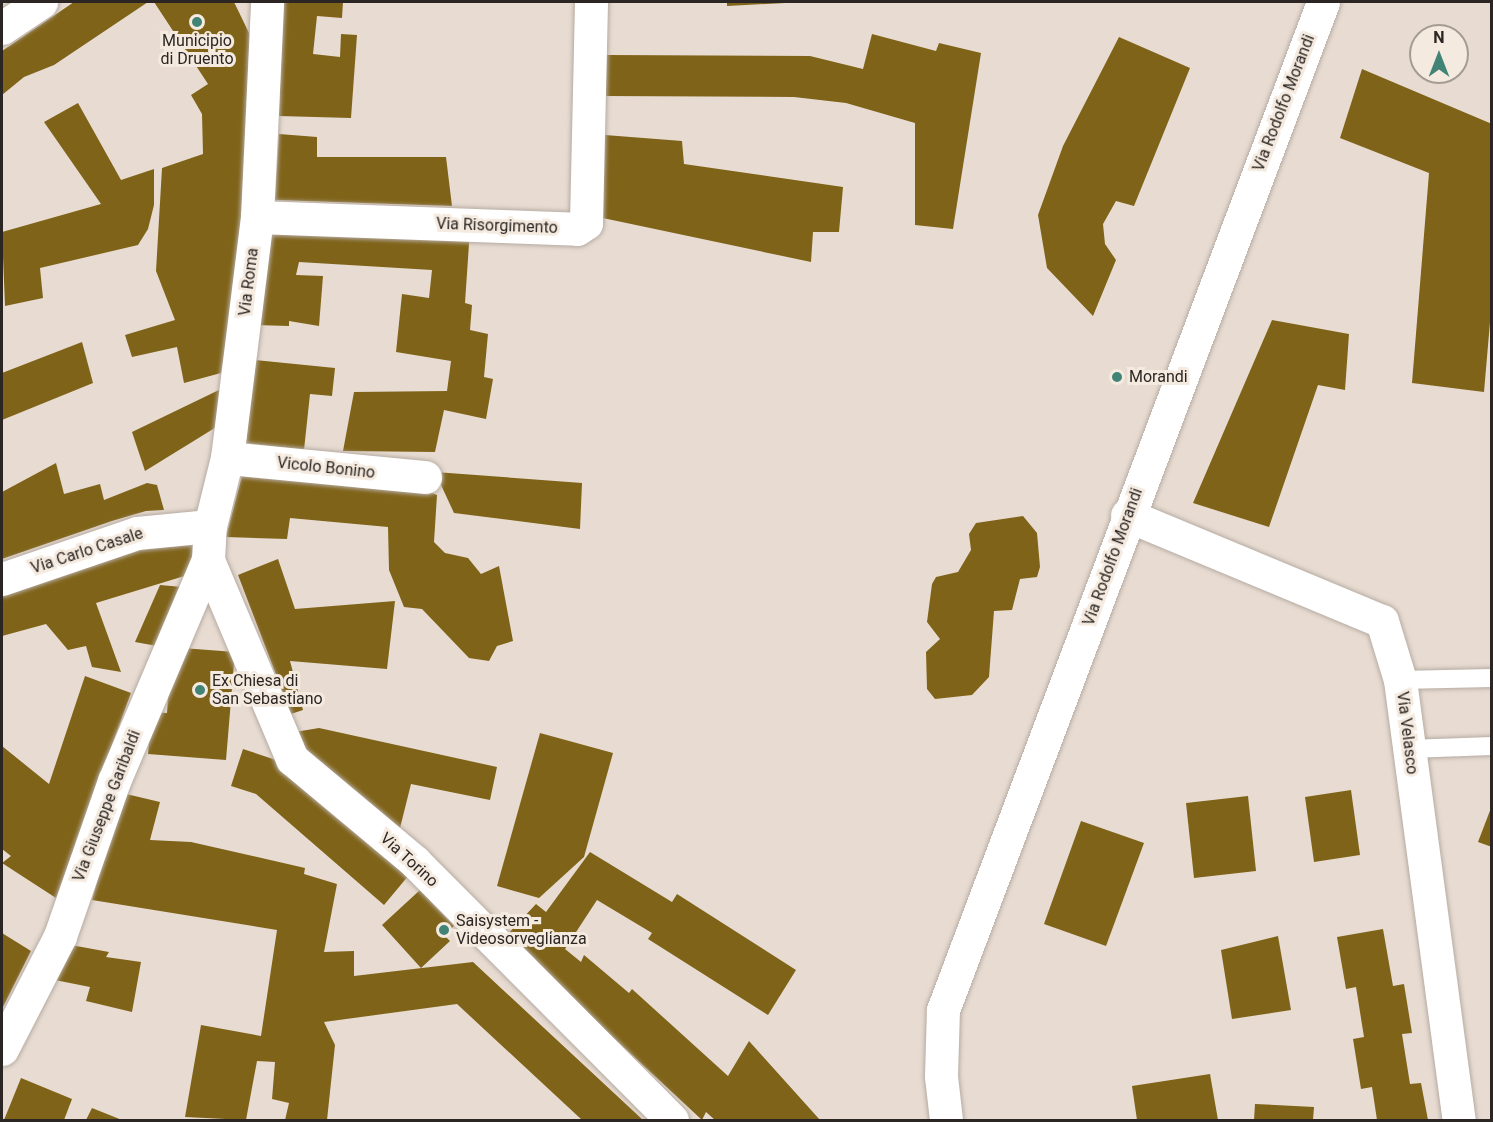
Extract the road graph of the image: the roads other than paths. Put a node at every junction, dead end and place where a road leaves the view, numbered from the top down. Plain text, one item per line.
1 (41, 2) edge
2 (267, 2) edge
3 (591, 2) edge
4 (1323, 2) edge
5 (2, 28) edge
6 (257, 217) junction
7 (227, 458) junction
8 (425, 477) dead end
9 (1127, 515) junction
10 (210, 526) junction
11 (208, 560) junction
12 (2, 579) edge
13 (1491, 678) edge
14 (1400, 681) junction
15 (1491, 746) edge
16 (1408, 749) junction
17 (2, 1049) edge
18 (672, 1120) edge
19 (946, 1120) edge
20 (1459, 1120) edge

1 - 5 street
2 - 6 street, Via Roma
3 - 6 street, Via Risorgimento
4 - 9 street, Via Rodolfo Morandi
6 - 7 street, Via Roma
7 - 8 street, Vicolo Bonino
7 - 10 street, Via Roma
9 - 14 street, Via Velasco
9 - 19 street, Via Rodolfo Morandi
10 - 11 street, Via Roma
10 - 12 street, Via Carlo Casale
11 - 17 street, Via Giuseppe Garibaldi
11 - 18 street, Via Torino
13 - 14 lane
14 - 16 street, Via Velasco
15 - 16 lane
16 - 20 street, Via Velasco

